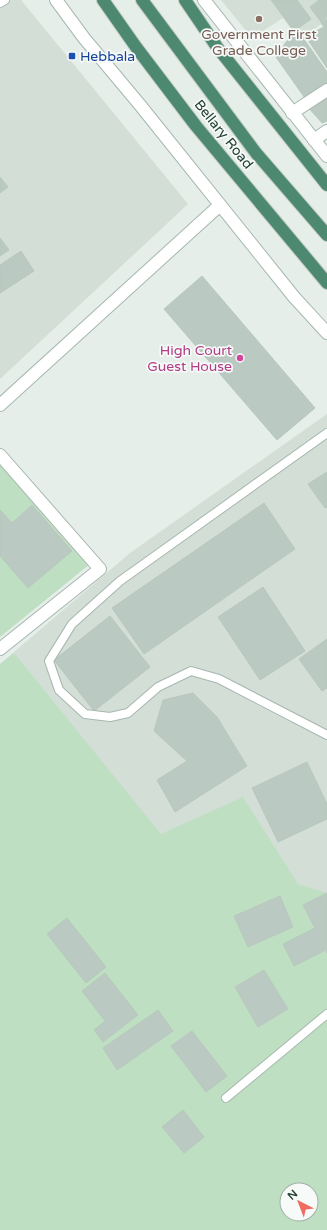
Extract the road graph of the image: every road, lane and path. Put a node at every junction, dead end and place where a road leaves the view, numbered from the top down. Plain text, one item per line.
1 (5, 0) edge
2 (56, 0) edge
3 (103, 0) edge
4 (142, 0) edge
5 (185, 0) edge
6 (204, 0) edge
7 (0, 3) edge
8 (327, 90) edge
9 (292, 113) junction
10 (327, 131) edge
11 (314, 140) junction
12 (327, 156) edge
13 (327, 185) edge
14 (220, 205) junction
15 (327, 235) edge
16 (327, 283) edge
17 (327, 333) edge
18 (0, 405) edge
19 (327, 432) edge
20 (0, 454) edge
21 (0, 649) edge
22 (327, 735) edge
23 (327, 1014) edge
24 (226, 1098) dead end

1 - 7 lane
2 - 14 street
3 - 16 highway, Bellary Road
4 - 15 highway, Bellary Road
5 - 13 highway
6 - 9 street
8 - 9 street
9 - 11 street
10 - 11 street
11 - 12 street
14 - 17 street
14 - 18 street
19 - 22 lane
20 - 21 street
23 - 24 lane

